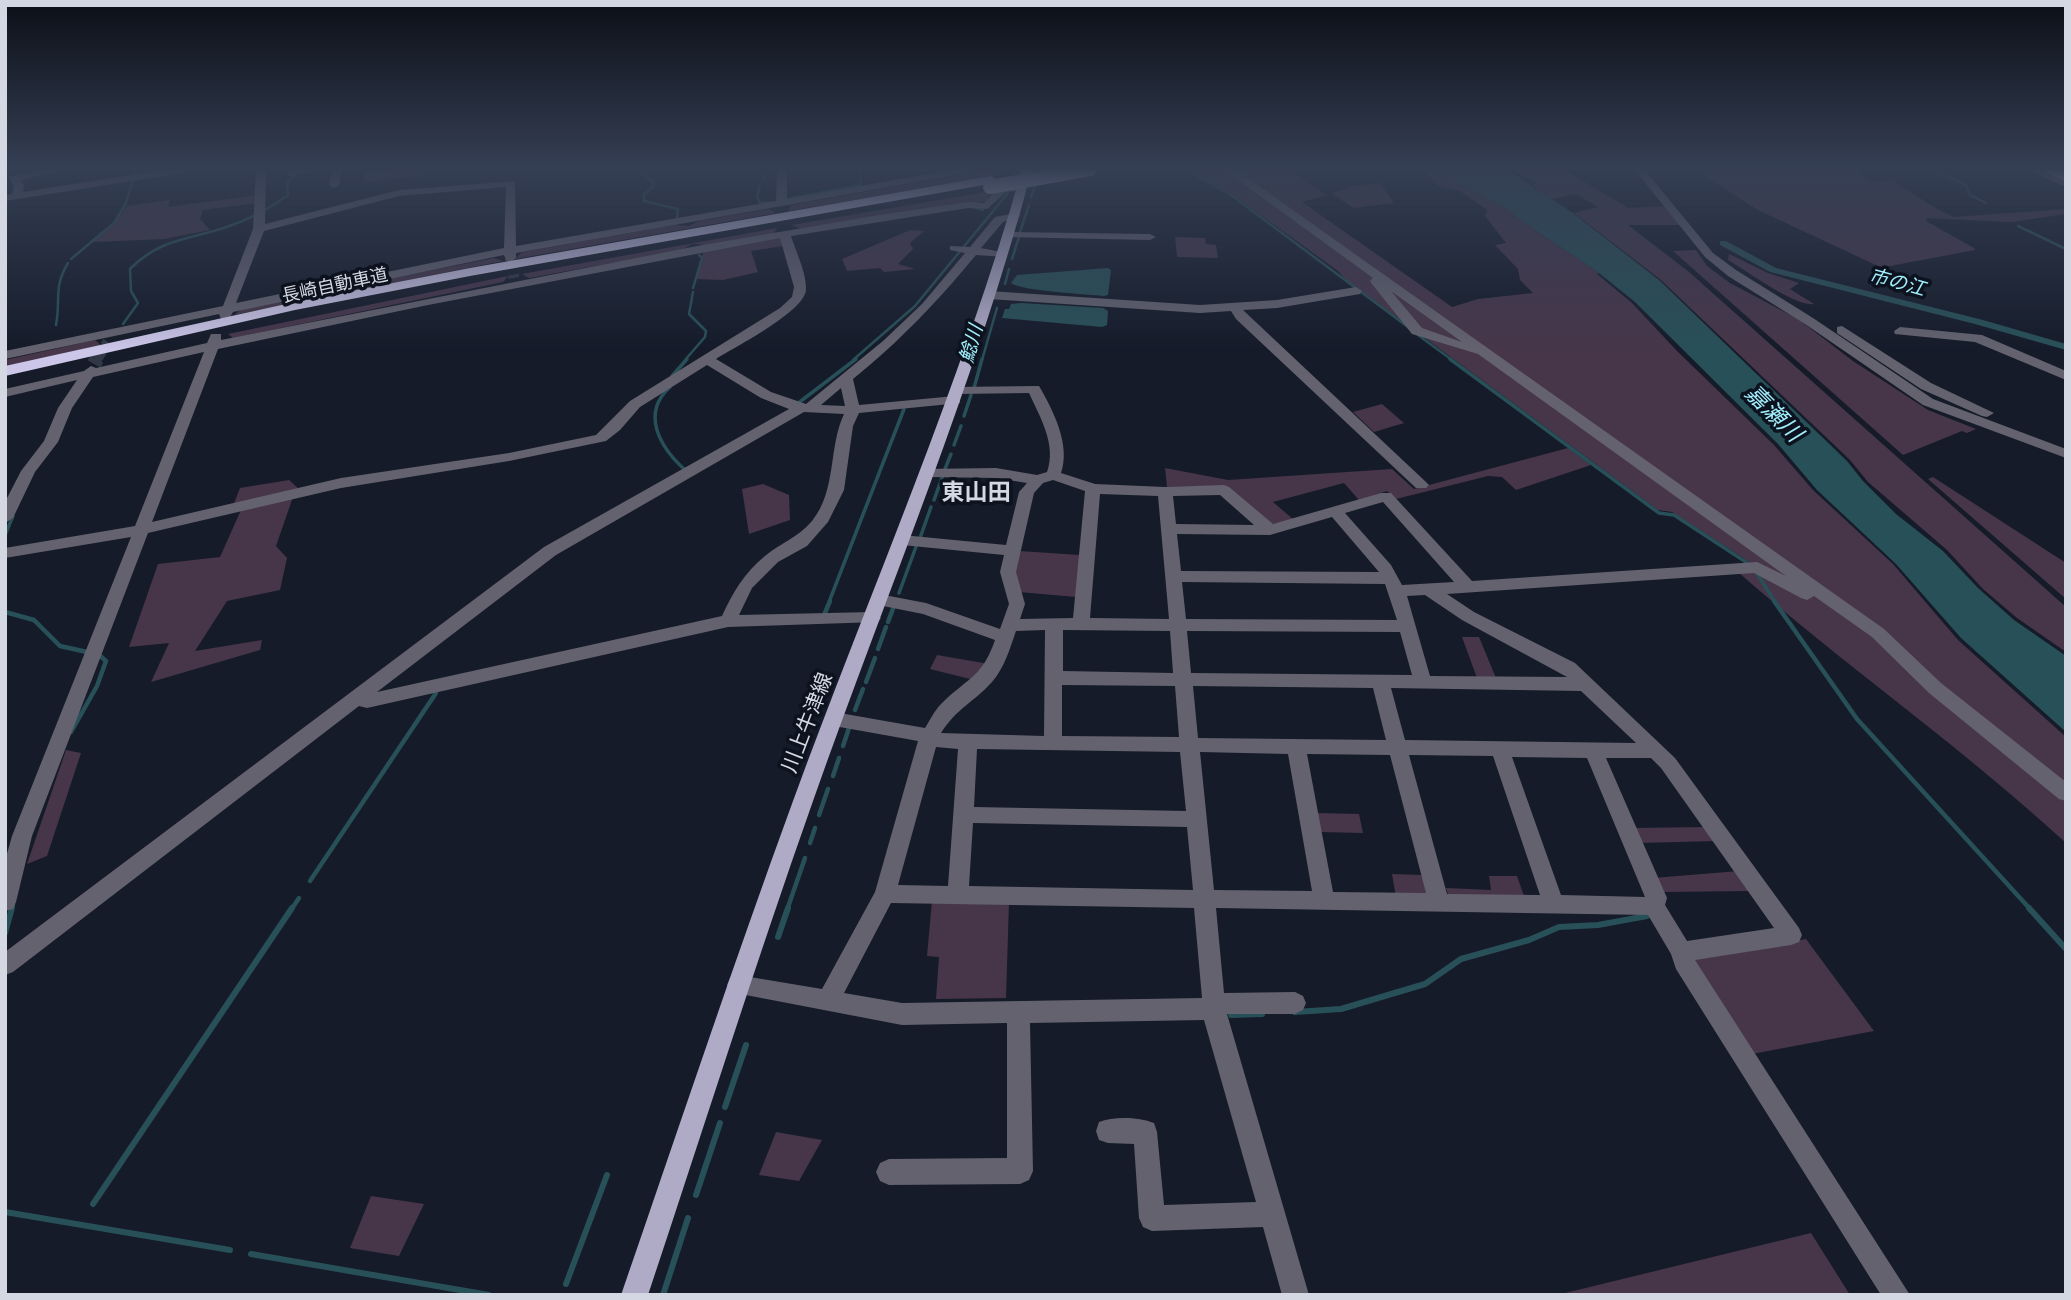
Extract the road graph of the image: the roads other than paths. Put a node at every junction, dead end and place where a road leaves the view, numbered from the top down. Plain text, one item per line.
1 (256, 230) edge
2 (511, 230) edge
3 (640, 230) edge
4 (718, 230) edge
5 (736, 230) edge
6 (812, 230) edge
7 (990, 230) edge
8 (1011, 230) edge
9 (1066, 230) edge
10 (1315, 230) edge
11 (1688, 230) edge
12 (785, 234) junction
13 (1150, 237) dead end
14 (954, 248) dead end
15 (971, 251) junction
16 (511, 254) junction
17 (1003, 255) junction
18 (1360, 261) junction
19 (1356, 291) dead end
20 (989, 295) junction
21 (1236, 308) junction
22 (226, 312) junction
23 (1900, 331) dead end
24 (215, 341) junction
25 (5, 355) edge
26 (1495, 358) junction
27 (706, 359) junction
28 (92, 369) junction
29 (5, 371) edge
30 (2066, 376) edge
31 (846, 378) junction
32 (5, 380) edge
33 (5, 393) edge
34 (957, 395) junction
35 (799, 406) junction
36 (853, 411) junction
37 (2065, 445) edge
38 (928, 472) junction
39 (1046, 478) junction
40 (1421, 485) dead end
41 (1093, 488) junction
42 (1165, 492) junction
43 (1336, 512) junction
44 (5, 518) edge
45 (139, 530) junction
46 (1168, 530) junction
47 (1270, 530) junction
48 (902, 540) junction
49 (1013, 551) junction
50 (5, 553) edge
51 (1173, 576) junction
52 (1393, 585) junction
53 (1468, 587) junction
54 (1429, 590) junction
55 (876, 609) junction
56 (728, 621) junction
57 (1081, 623) junction
58 (1055, 624) junction
59 (1177, 624) junction
60 (1406, 626) junction
61 (1007, 631) junction
62 (1878, 633) junction
63 (1055, 678) junction
64 (1182, 679) junction
65 (1380, 681) junction
66 (1423, 682) junction
67 (1584, 684) junction
68 (356, 699) junction
69 (834, 719) junction
70 (929, 737) junction
71 (968, 742) junction
72 (1053, 743) junction
73 (1189, 745) junction
74 (1296, 746) junction
75 (1398, 748) junction
76 (1500, 749) junction
77 (1593, 750) junction
78 (1653, 751) junction
79 (2066, 793) edge
80 (963, 814) junction
81 (1196, 819) junction
82 (14, 838) edge
83 (885, 894) junction
84 (958, 895) junction
85 (1203, 899) junction
86 (1324, 901) junction
87 (5, 902) edge
88 (1439, 903) junction
89 (1554, 905) junction
90 (1654, 906) junction
91 (1682, 952) junction
92 (5, 965) edge
93 (738, 985) junction
94 (827, 1002) junction
95 (1294, 1003) dead end
96 (1214, 1009) junction
97 (1018, 1012) junction
98 (1108, 1131) dead end
99 (889, 1172) dead end
100 (1272, 1214) junction
101 (634, 1295) edge
102 (1296, 1295) edge
103 (1896, 1295) edge

1 - 22 street
2 - 16 street
3 - 16 street
4 - 29 highway, 長崎自動車道
5 - 32 highway, 長崎自動車道
6 - 12 street
7 - 15 street
8 - 17 main road, 川上牛津線
9 - 13 street
10 - 18 street
11 - 37 street
12 - 24 street
12 - 27 street
14 - 15 street
15 - 17 street
15 - 31 street
16 - 22 street
17 - 20 main road, 川上牛津線
18 - 26 street
18 - 26 street
19 - 21 street
20 - 21 street
20 - 34 main road, 川上牛津線
21 - 40 street
22 - 25 street
23 - 30 street
24 - 28 street
24 - 45 street
26 - 62 street
27 - 35 street
27 - 45 street
28 - 33 street
28 - 44 street
31 - 35 street
31 - 36 street
34 - 36 street
34 - 38 main road, 川上牛津線
34 - 39 street
35 - 36 street
35 - 68 street
36 - 56 street
38 - 39 street
38 - 48 main road, 川上牛津線
39 - 41 street
39 - 49 street
41 - 42 street
41 - 57 street
42 - 46 street
42 - 47 street
43 - 47 street
43 - 52 street
43 - 53 street
45 - 50 street
45 - 82 street
46 - 47 street
46 - 51 street
48 - 49 street
48 - 55 main road, 川上牛津線
49 - 61 street
51 - 52 street
51 - 59 street
52 - 54 street
52 - 60 street
53 - 54 street
53 - 62 street
54 - 67 street
55 - 56 street
55 - 61 street
55 - 69 main road, 川上牛津線
56 - 68 street
57 - 58 street
57 - 59 street
58 - 61 street
58 - 63 street
59 - 60 street
59 - 64 street
60 - 66 street
61 - 70 street
62 - 79 street
63 - 64 street
63 - 72 street
64 - 65 street
64 - 73 street
65 - 66 street
65 - 75 street
66 - 67 street
67 - 78 street
68 - 92 street
69 - 70 street
69 - 93 main road, 川上牛津線
70 - 71 street
70 - 83 street
71 - 72 street
71 - 80 street
72 - 73 street
73 - 74 street
73 - 81 street
74 - 75 street
74 - 86 street
75 - 76 street
75 - 88 street
76 - 77 street
76 - 89 street
77 - 78 street
77 - 90 street
78 - 91 street
80 - 81 street
80 - 84 street
81 - 85 street
82 - 87 street
83 - 84 street
83 - 94 street
84 - 85 street
85 - 86 street
85 - 96 street
86 - 88 street
88 - 89 street
89 - 90 street
90 - 91 street
91 - 103 street
93 - 94 street
93 - 101 main road, 川上牛津線
94 - 97 street
95 - 96 street
96 - 97 street
96 - 100 street
97 - 99 street
98 - 100 street
100 - 102 street

